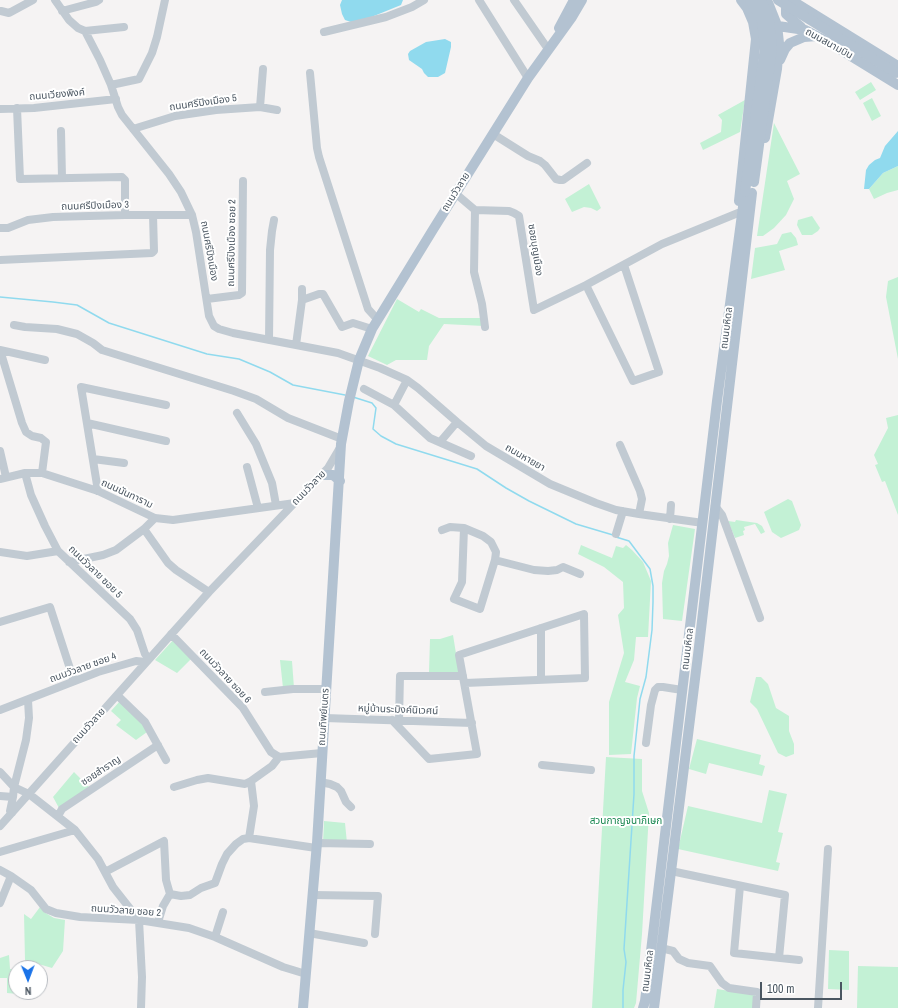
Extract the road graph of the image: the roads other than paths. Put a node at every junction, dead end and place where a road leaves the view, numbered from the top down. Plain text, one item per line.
1 (33, 0) edge
2 (55, 0) edge
3 (99, 0) edge
4 (165, 0) edge
5 (424, 0) edge
6 (479, 0) edge
7 (514, 0) edge
8 (574, 0) edge
9 (582, 0) edge
10 (741, 0) edge
11 (750, 0) edge
12 (768, 1) edge
13 (794, 2) edge
14 (1, 11) dead end
15 (62, 11) junction
16 (752, 21) junction
17 (777, 26) junction
18 (124, 27) dead end
19 (805, 30) junction
20 (85, 31) junction
21 (324, 32) dead end
22 (817, 36) junction
23 (548, 49) junction
24 (263, 69) dead end
25 (777, 69) junction
26 (897, 71) edge
27 (310, 73) dead end
28 (528, 78) junction
29 (751, 83) junction
30 (898, 84) edge
31 (111, 85) junction
32 (773, 87) junction
33 (116, 99) junction
34 (260, 107) junction
35 (17, 108) junction
36 (0, 109) edge
37 (277, 110) dead end
38 (134, 129) junction
39 (61, 131) dead end
40 (493, 134) junction
41 (587, 163) dead end
42 (62, 178) junction
43 (243, 181) dead end
44 (455, 193) junction
45 (749, 193) junction
46 (475, 210) junction
47 (738, 214) junction
48 (125, 215) junction
49 (192, 215) junction
50 (153, 216) junction
51 (274, 220) dead end
52 (0, 228) edge
53 (0, 260) edge
54 (624, 265) junction
55 (586, 285) junction
56 (302, 289) dead end
57 (731, 290) junction
58 (207, 299) junction
59 (302, 300) junction
60 (736, 320) junction
61 (375, 324) junction
62 (14, 325) dead end
63 (485, 327) dead end
64 (268, 340) junction
65 (296, 345) junction
66 (0, 350) edge
67 (45, 360) dead end
68 (359, 360) junction
69 (407, 380) junction
70 (364, 389) dead end
71 (166, 405) dead end
72 (394, 405) junction
73 (237, 413) dead end
74 (457, 422) junction
75 (87, 423) junction
76 (166, 441) dead end
77 (342, 442) junction
78 (440, 442) junction
79 (620, 445) dead end
80 (0, 451) edge
81 (471, 456) dead end
82 (93, 459) junction
83 (124, 464) dead end
84 (247, 467) dead end
85 (325, 472) junction
86 (24, 473) junction
87 (42, 473) junction
88 (340, 476) junction
89 (3, 478) edge
90 (98, 491) junction
91 (295, 503) junction
92 (276, 505) junction
93 (671, 505) dead end
94 (715, 506) junction
95 (258, 508) junction
96 (623, 511) junction
97 (639, 514) junction
98 (155, 518) junction
99 (670, 518) junction
100 (703, 523) junction
101 (464, 528) junction
102 (144, 529) junction
103 (442, 530) dead end
104 (616, 534) dead end
105 (58, 551) junction
106 (0, 552) edge
107 (495, 560) junction
108 (69, 562) junction
109 (580, 574) dead end
110 (209, 592) junction
111 (760, 618) dead end
112 (0, 622) edge
113 (541, 628) junction
114 (171, 634) junction
115 (148, 660) junction
116 (464, 680) junction
117 (541, 680) junction
118 (74, 681) junction
119 (326, 689) junction
120 (682, 690) junction
121 (265, 692) dead end
122 (117, 695) junction
123 (28, 700) junction
124 (0, 710) edge
125 (325, 718) junction
126 (396, 720) junction
127 (472, 723) junction
128 (646, 743) dead end
129 (158, 745) junction
130 (322, 753) junction
131 (279, 757) junction
132 (166, 760) dead end
133 (542, 765) dead end
134 (591, 770) dead end
135 (0, 772) edge
136 (671, 777) junction
137 (682, 779) junction
138 (251, 781) junction
139 (320, 782) junction
140 (14, 787) junction
141 (174, 787) dead end
142 (29, 794) junction
143 (0, 796) edge
144 (13, 797) junction
145 (351, 807) dead end
146 (12, 813) junction
147 (58, 816) junction
148 (0, 826) edge
149 (75, 830) junction
150 (246, 838) junction
151 (370, 844) dead end
152 (316, 846) junction
153 (828, 849) dead end
154 (0, 852) edge
155 (0, 870) edge
156 (671, 871) junction
157 (105, 872) junction
158 (11, 876) junction
159 (740, 886) junction
160 (170, 894) junction
161 (313, 895) junction
162 (0, 903) edge
163 (223, 912) dead end
164 (138, 920) junction
165 (158, 922) junction
166 (309, 933) junction
167 (376, 934) dead end
168 (215, 937) junction
169 (364, 943) dead end
170 (661, 948) junction
171 (779, 958) junction
172 (799, 960) dead end
173 (306, 974) junction
174 (304, 990) junction
175 (142, 1008) edge
176 (298, 1008) edge
177 (303, 1008) edge
178 (643, 1008) edge
179 (654, 1008) edge
180 (756, 1008) edge
181 (818, 1008) edge

1 - 14 street
2 - 15 street, ถนนศรีปิงเมือง
3 - 15 street
4 - 31 street
5 - 21 street
6 - 28 street
7 - 23 street
8 - 23 main road, ถนนวัวลาย
9 - 23 main road, ถนนวัวลาย
10 - 16 main road, ถนนมหิดล
11 - 45 main road, ถนนมหิดล, bridge
12 - 13 main road
12 - 16 main road
12 - 17 main road, ถนนมหิดล
12 - 26 main road, ถนนสนามบิน, bridge
12 - 45 main road, ถนนมหิดล, bridge
13 - 19 main road
13 - 26 main road, ถนนสนามบิน
15 - 20 street, ถนนศรีปิงเมือง
16 - 17 main road, ถนนสนามบิน
16 - 29 main road, ถนนมหิดล
17 - 19 main road, ถนนสนามบิน
17 - 25 main road, ถนนมหิดล
18 - 20 street
19 - 22 main road, ถนนสนามบิน
20 - 31 street, ถนนศรีปิงเมือง
22 - 25 main road
22 - 30 main road, ถนนสนามบิน
23 - 28 main road, ถนนวัวลาย
24 - 34 street
25 - 32 main road, ถนนมหิดล
27 - 61 street
28 - 40 main road, ถนนวัวลาย
29 - 32 main road
29 - 47 main road, ถนนมหิดล
31 - 33 street, ถนนศรีปิงเมือง
32 - 60 main road, ถนนมหิดล
33 - 35 street, ถนนเวียงพิงค์
33 - 38 street, ถนนศรีปิงเมือง
34 - 37 street, ถนนศรีปิงเมือง 5
34 - 38 street, ถนนศรีปิงเมือง 5
35 - 36 street, ถนนเวียงพิงค์
35 - 42 street
38 - 49 street, ถนนศรีปิงเมือง
39 - 42 street
40 - 41 street
40 - 44 main road, ถนนวัวลาย
42 - 48 street
43 - 58 street, ถนนศรีปิงเมือง ซอย 2
44 - 46 street
44 - 61 main road, ถนนวัวลาย
45 - 57 main road, ถนนมหิดล
45 - 60 main road, ถนนมหิดล
46 - 55 street, ซอยบุญเมือง
46 - 63 street
47 - 54 street
47 - 57 main road, ถนนมหิดล
48 - 50 street, ถนนศรีปิงเมือง 3
48 - 52 street, ถนนศรีปิงเมือง 3
49 - 50 street, ถนนศรีปิงเมือง 3
49 - 58 street, ถนนศรีปิงเมือง
50 - 53 street
51 - 64 street
54 - 55 street
54 - 55 street
56 - 59 street
57 - 100 main road, ถนนมหิดล
58 - 64 street, ถนนศรีปิงเมือง
59 - 61 street
59 - 65 street
60 - 94 main road, ถนนมหิดล
61 - 68 main road, ถนนวัวลาย
62 - 77 street
64 - 65 street, ถนนศรีปิงเมือง
65 - 68 street, ถนนศรีปิงเมือง
66 - 67 street
66 - 87 street
68 - 69 street, ถนนหายยา
68 - 77 main road, ถนนวัวลาย
69 - 72 street
69 - 74 street, ถนนหายยา
70 - 72 street
71 - 75 street
72 - 78 street
73 - 92 street
74 - 78 street
74 - 96 street, ถนนหายยา
75 - 76 street
75 - 82 street
77 - 85 street, ถนนวัวลาย
77 - 88 main road, ถนนทิพย์เนตร
78 - 81 street
79 - 97 street
80 - 89 street
82 - 83 street
82 - 90 street
84 - 95 street
85 - 88 main road
85 - 91 street, ถนนวัวลาย
86 - 87 street, ถนนนันทาราม
86 - 89 street, ถนนนันทาราม
86 - 105 street, ถนนวัวลาย ซอย 5
87 - 90 street, ถนนนันทาราม
88 - 119 main road, ถนนทิพย์เนตร
90 - 98 street, ถนนนันทาราม
91 - 92 street, ถนนนันทาราม
91 - 110 street, ถนนวัวลาย
92 - 95 street, ถนนนันทาราม
93 - 99 street
94 - 111 street
94 - 137 main road, ถนนมหิดล
95 - 98 street, ถนนนันทาราม
96 - 97 street, ถนนหายยา
96 - 104 street
97 - 99 street, ถนนหายยา
98 - 102 street
99 - 100 street, ถนนหายยา
100 - 120 main road, ถนนมหิดล
101 - 103 street
101 - 107 street
101 - 107 street
102 - 108 street
102 - 110 street
105 - 106 street
105 - 108 street, ถนนวัวลาย ซอย 5
107 - 109 street
108 - 115 street, ถนนวัวลาย ซอย 5
110 - 114 street, ถนนวัวลาย
112 - 118 street
113 - 116 street
113 - 117 street
113 - 117 street
114 - 115 street, ถนนวัวลาย
114 - 131 street, ถนนวัวลาย ซอย 6
115 - 118 street, ถนนวัวลาย ซอย 4
115 - 122 street, ถนนวัวลาย
116 - 117 street
116 - 126 street
116 - 127 street
118 - 123 street, ถนนวัวลาย ซอย 4
119 - 121 street
119 - 125 main road, ถนนทิพย์เนตร
120 - 128 street
120 - 136 main road, ถนนมหิดล
122 - 129 street
122 - 142 street, ถนนวัวลาย
123 - 124 street, ถนนวัวลาย ซอย 4
123 - 140 street
125 - 126 street, หมู่บ้านระมิงค์นิเวศน์
125 - 130 main road, ถนนทิพย์เนตร
126 - 127 street, หมู่บ้านระมิงค์นิเวศน์
126 - 127 street
129 - 132 street
129 - 147 street, ซอยสำราญ
130 - 131 street
130 - 139 main road, ถนนทิพย์เนตร
131 - 138 street
133 - 134 street
135 - 140 street
136 - 137 main road
136 - 178 main road, ถนนมหิดล
137 - 156 main road, ถนนมหิดล
138 - 141 street
138 - 150 street
139 - 145 street
139 - 152 main road, ถนนทิพย์เนตร
140 - 142 street
140 - 144 street
142 - 146 street, ถนนวัวลาย
142 - 147 street
143 - 144 street
144 - 146 street
146 - 148 street, ถนนวัวลาย
147 - 149 street
149 - 154 street
149 - 157 street
150 - 152 street
150 - 160 street
151 - 152 street
152 - 161 main road, ถนนทิพย์เนตร
153 - 181 street
155 - 158 street, ถนนวัวลาย ซอย 2
156 - 159 street
156 - 170 main road, ถนนมหิดล
157 - 160 street
157 - 164 street
158 - 162 street
158 - 164 street, ถนนวัวลาย ซอย 2
159 - 171 street
159 - 171 street
160 - 165 street
161 - 166 main road, ถนนทิพย์เนตร
161 - 167 street
163 - 168 street
164 - 165 street, ถนนวัวลาย ซอย 2
164 - 175 street
165 - 168 street, ถนนวัวลาย ซอย 2
166 - 169 street
166 - 173 main road, ถนนทิพย์เนตร
168 - 173 street, ถนนวัวลาย ซอย 2
170 - 179 main road, ถนนมหิดล
170 - 180 street
171 - 172 street
173 - 174 main road, ถนนทิพย์เนตร
174 - 176 main road, ถนนทิพย์เนตร
174 - 177 main road, ถนนทิพย์เนตร

